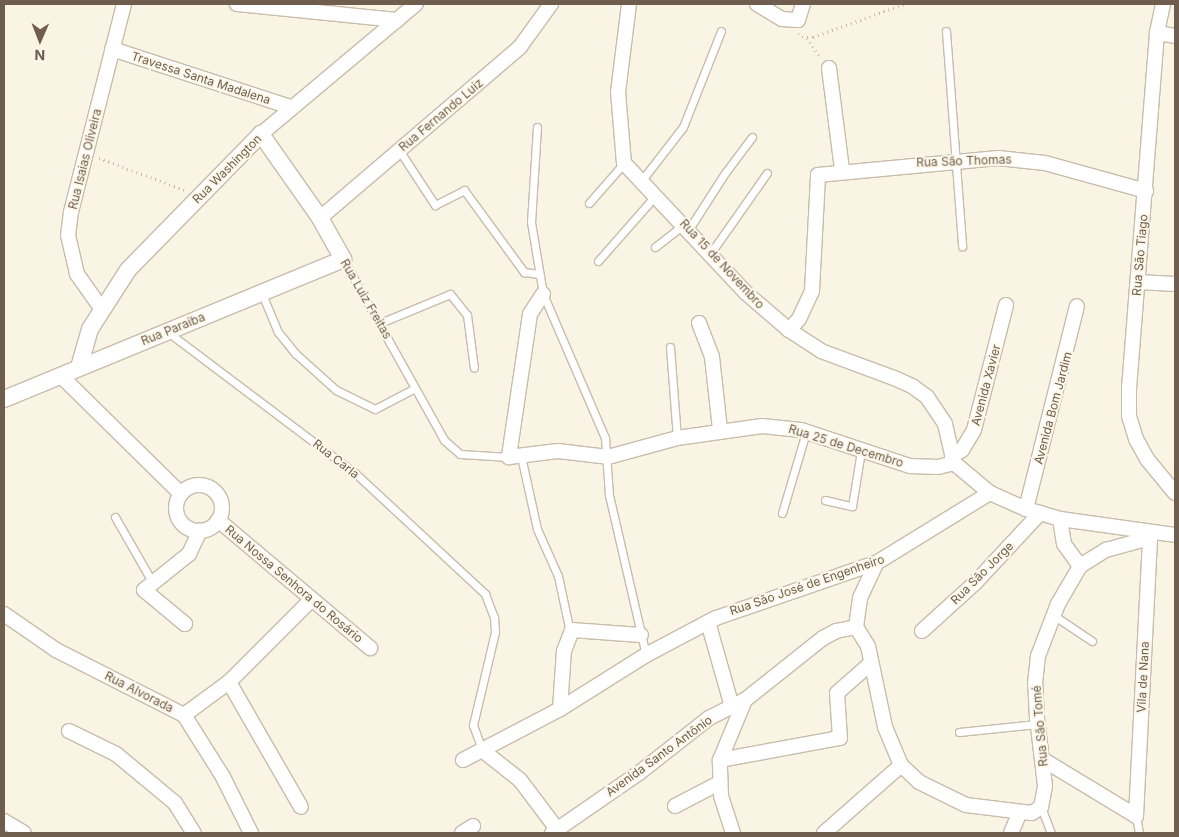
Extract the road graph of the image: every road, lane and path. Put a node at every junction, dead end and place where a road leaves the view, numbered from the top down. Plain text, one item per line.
1 (124, 4) edge
2 (237, 4) edge
3 (416, 4) edge
4 (551, 4) edge
5 (630, 4) edge
6 (758, 4) edge
7 (803, 4) edge
8 (904, 4) edge
9 (1163, 4) edge
10 (396, 20) junction
11 (721, 31) dead end
12 (946, 31) dead end
13 (1157, 33) junction
14 (802, 36) dead end
15 (1175, 36) edge
16 (807, 38) junction
17 (112, 49) junction
18 (829, 68) joint
19 (291, 107) junction
20 (537, 127) dead end
21 (261, 134) junction
22 (752, 136) dead end
23 (399, 150) junction
24 (86, 153) junction
25 (957, 160) junction
26 (624, 163) junction
27 (842, 170) junction
28 (767, 173) dead end
29 (642, 180) junction
30 (1146, 191) junction
31 (656, 194) junction
32 (200, 195) junction
33 (588, 203) dead end
34 (320, 218) junction
35 (687, 226) junction
36 (962, 246) dead end
37 (655, 247) dead end
38 (710, 254) junction
39 (343, 259) junction
40 (598, 261) dead end
41 (539, 274) junction
42 (1138, 282) junction
43 (1175, 284) edge
44 (262, 294) junction
45 (543, 294) junction
46 (1006, 305) dead end
47 (1077, 306) dead end
48 (101, 308) junction
49 (699, 322) dead end
50 (380, 323) junction
51 (789, 330) junction
52 (167, 331) junction
53 (670, 347) dead end
54 (79, 367) junction
55 (474, 368) dead end
56 (61, 376) junction
57 (415, 388) junction
58 (4, 399) edge
59 (720, 430) junction
60 (806, 432) junction
61 (677, 438) junction
62 (861, 450) junction
63 (473, 456) joint
64 (515, 457) junction
65 (608, 457) junction
66 (952, 459) junction
67 (1175, 492) edge
68 (990, 493) junction
69 (180, 494) junction
70 (825, 500) dead end
71 (1026, 509) junction
72 (782, 513) dead end
73 (1040, 514) junction
74 (115, 517) dead end
75 (1060, 519) junction
76 (218, 520) junction
77 (200, 530) junction
78 (1150, 536) junction
79 (1175, 536) edge
80 (876, 564) junction
81 (1080, 566) junction
82 (148, 587) junction
83 (312, 599) junction
84 (4, 614) edge
85 (1053, 615) junction
86 (708, 622) junction
87 (185, 624) dead end
88 (856, 628) junction
89 (922, 630) dead end
90 (570, 632) junction
91 (641, 635) junction
92 (1092, 642) dead end
93 (370, 648) dead end
94 (646, 655) junction
95 (872, 664) junction
96 (229, 682) junction
97 (745, 700) junction
98 (732, 707) junction
99 (560, 709) junction
100 (184, 715) junction
101 (1038, 724) junction
102 (69, 731) dead end
103 (960, 732) dead end
104 (482, 750) junction
105 (1042, 759) junction
106 (463, 760) dead end
107 (720, 760) junction
108 (901, 765) junction
109 (719, 783) junction
110 (674, 806) dead end
111 (1040, 806) junction
112 (301, 807) dead end
113 (1019, 814) junction
114 (1136, 816) junction
115 (4, 822) edge
116 (556, 832) edge
117 (24, 833) edge
118 (194, 833) edge
119 (251, 833) edge
120 (733, 833) edge
121 (824, 833) edge
122 (1011, 833) edge
123 (1051, 833) edge
124 (1139, 833) edge

1 - 17 street, Rua Isaias Oliveira
2 - 10 street
3 - 10 street, Rua Washington
4 - 23 street, Rua Fernando Luiz
5 - 26 street
6 - 7 street
8 - 16 path
9 - 13 street, Rua São Tiago
10 - 19 street, Rua Washington
11 - 29 lane
12 - 25 lane
13 - 15 street
13 - 30 street, Rua São Tiago
14 - 16 path
16 - 18 path
17 - 19 street, Travessa Santa Madalena
17 - 24 street, Rua Isaias Oliveira
18 - 27 street
19 - 21 street, Rua Washington
20 - 41 lane
21 - 32 street, Rua Washington
21 - 34 street, Rua Luiz Freitas
22 - 35 lane
23 - 34 street, Rua Fernando Luiz
23 - 41 lane
24 - 32 path
24 - 48 street, Rua Isaias Oliveira
25 - 27 street, Rua São Thomas
25 - 30 street, Rua São Thomas
25 - 36 lane
26 - 29 street, Rua 15 de Novembro
26 - 33 lane
27 - 51 street, Rua São Thomas
28 - 38 lane
29 - 31 street, Rua 15 de Novembro
30 - 42 street, Rua São Tiago
31 - 35 street, Rua 15 de Novembro
31 - 40 lane
32 - 48 street, Rua Washington
34 - 39 street, Rua Luiz Freitas
35 - 37 lane
35 - 38 street, Rua 15 de Novembro
38 - 51 street, Rua 15 de Novembro
39 - 44 street, Rua Paraiba
39 - 50 lane, Rua Luiz Freitas
41 - 45 lane
42 - 43 street
42 - 67 street, Rua São Tiago
44 - 52 street, Rua Paraiba
44 - 57 lane
45 - 64 street
45 - 65 lane
46 - 66 street, Avenida Xavier
47 - 71 street, Avenida Bom Jardim
48 - 54 street, Rua Washington
49 - 59 street
50 - 55 lane
50 - 57 lane, Rua Luiz Freitas
51 - 66 street, Rua 15 de Novembro
52 - 54 street, Rua Paraiba
52 - 104 lane, Rua Carla
53 - 61 lane
54 - 56 street, Rua Paraiba
56 - 58 street, Rua Paraiba
56 - 69 street
57 - 63 lane, Rua Luiz Freitas
59 - 60 street, Rua 25 de Decembro
59 - 61 street, Rua 25 de Decembro
60 - 62 street, Rua 25 de Decembro
60 - 72 lane
61 - 65 street, Rua 25 de Decembro
62 - 66 street, Rua 25 de Decembro
62 - 70 lane
63 - 64 lane, Rua 25 de Decembro
64 - 65 street, Rua 25 de Decembro
64 - 90 lane
65 - 91 lane
66 - 68 street
68 - 71 street
68 - 80 street, Rua São José de Engenheiro
69 - 76 street
69 - 77 street
71 - 73 street
73 - 75 street
73 - 89 street, Rua São Jorge
74 - 82 lane
75 - 78 street
75 - 81 street
76 - 77 street
76 - 83 street, Rua Nossa Senhora do Rosário
77 - 82 street
78 - 79 street
78 - 81 street
78 - 114 street, Vila de Nana
80 - 86 street, Rua São José de Engenheiro
80 - 88 street
81 - 85 street, Rua São Tomé
82 - 87 street
83 - 93 street, Rua Nossa Senhora do Rosário
83 - 96 street
84 - 100 street, Rua Alvorada
85 - 92 lane
85 - 101 street, Rua São Tomé
86 - 94 street, Rua São José de Engenheiro
86 - 98 street
88 - 95 street
88 - 97 street, Avenida Santo Antônio
90 - 91 street
90 - 99 street
91 - 94 lane
94 - 99 street, Rua São José de Engenheiro
95 - 107 street
95 - 108 street
96 - 100 street
96 - 112 street
97 - 98 street, Avenida Santo Antônio
97 - 107 street
98 - 116 street, Avenida Santo Antônio
99 - 104 street, Rua São José de Engenheiro
100 - 119 street, Rua Alvorada
101 - 103 lane
101 - 105 street, Rua São Tomé
102 - 118 street
104 - 106 street, Rua São José de Engenheiro
104 - 116 street
105 - 111 street, Rua São Tomé
105 - 114 street
107 - 109 street
108 - 113 street
108 - 121 street
109 - 110 street
109 - 120 street
111 - 113 street
111 - 123 lane
113 - 122 street
114 - 124 lane
115 - 117 street

